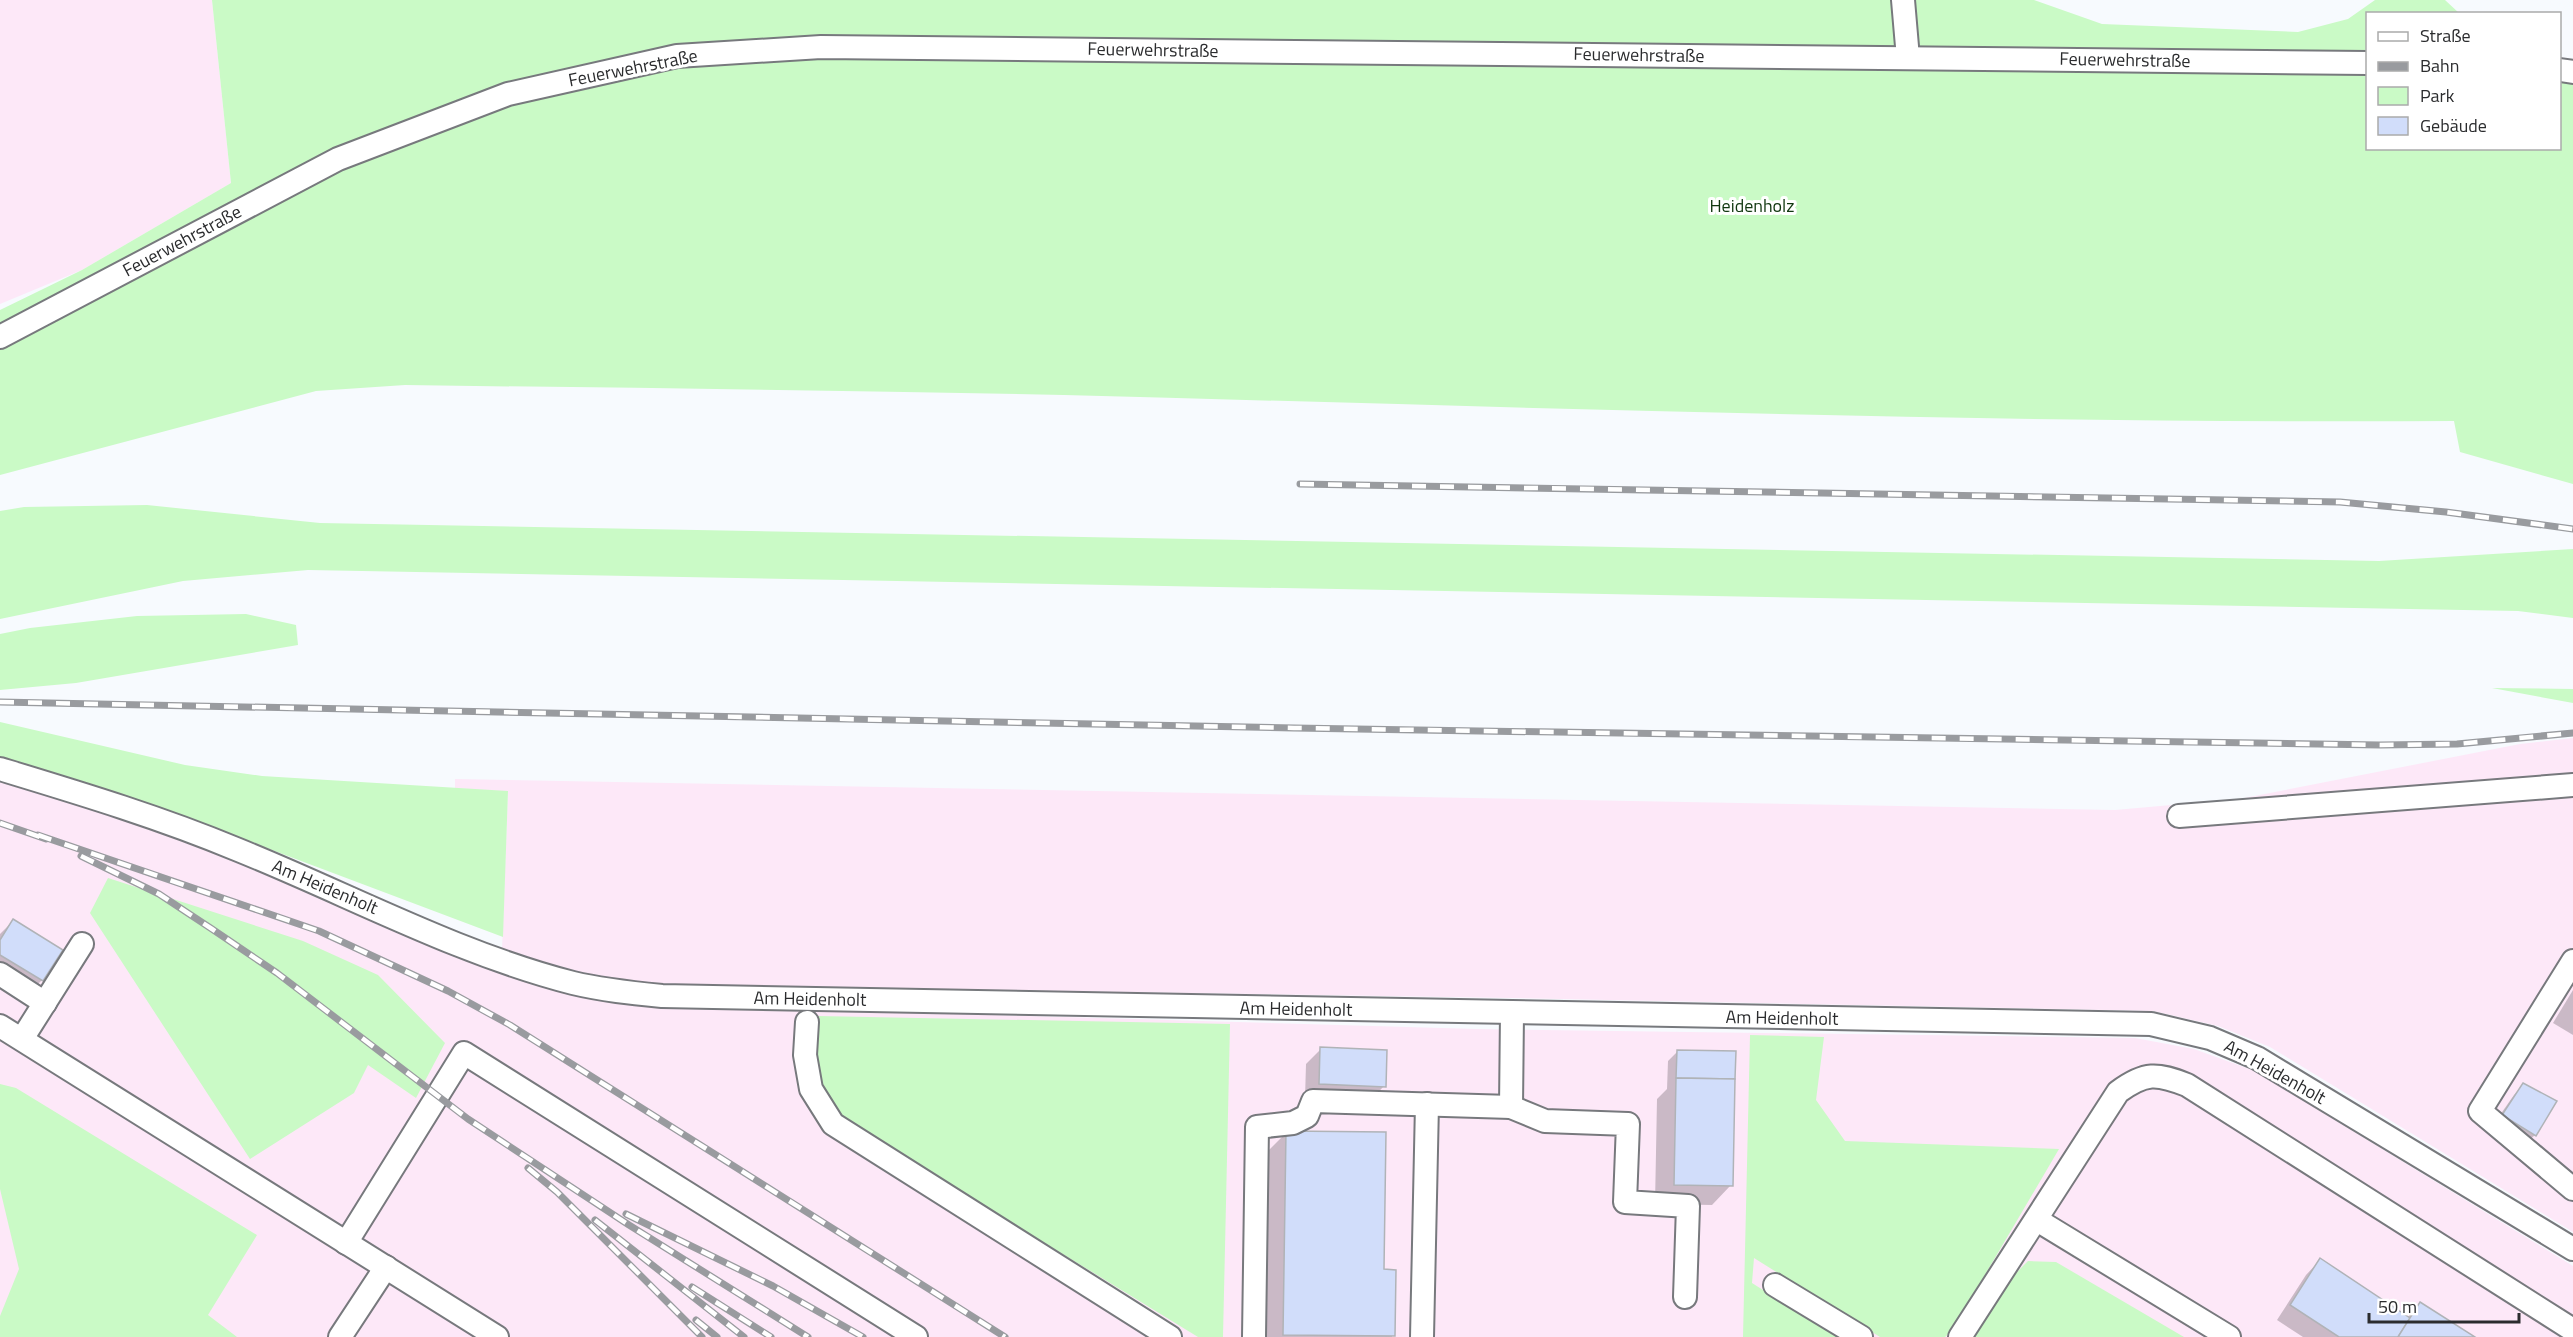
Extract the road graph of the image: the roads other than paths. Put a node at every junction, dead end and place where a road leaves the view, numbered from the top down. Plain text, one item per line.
1 (1903, 0) edge
2 (1908, 58) junction
3 (2366, 63) edge
4 (0, 337) edge
5 (0, 769) edge
6 (2573, 785) edge
7 (2179, 816) dead end
8 (82, 944) dead end
9 (2573, 961) edge
10 (0, 974) edge
11 (45, 1003) junction
12 (1512, 1013) junction
13 (807, 1022) dead end
14 (0, 1026) edge
15 (22, 1039) junction
16 (1427, 1104) junction
17 (1511, 1107) junction
18 (2573, 1189) edge
19 (2037, 1220) junction
20 (346, 1244) junction
21 (2573, 1249) edge
22 (386, 1267) junction
23 (1775, 1285) dead end
24 (1685, 1298) dead end
25 (2573, 1330) edge
26 (341, 1335) edge
27 (497, 1337) edge
28 (916, 1337) edge
29 (1170, 1337) edge
30 (1254, 1337) edge
31 (1422, 1337) edge
32 (1861, 1337) edge
33 (1960, 1337) edge
34 (2229, 1337) edge

1 - 2 street
2 - 3 street, Feuerwehrstraße
2 - 4 street, Feuerwehrstraße
5 - 12 street, Am Heidenholt
6 - 7 street
8 - 11 street
9 - 18 street
10 - 11 street
11 - 15 street
12 - 17 street
12 - 21 street, Am Heidenholt
13 - 29 street
14 - 15 street
15 - 20 street
16 - 17 street
16 - 30 street
16 - 31 street
17 - 24 street
19 - 25 street
19 - 33 street
19 - 34 street
20 - 22 street
20 - 28 street
22 - 26 street
22 - 27 street
23 - 32 street

